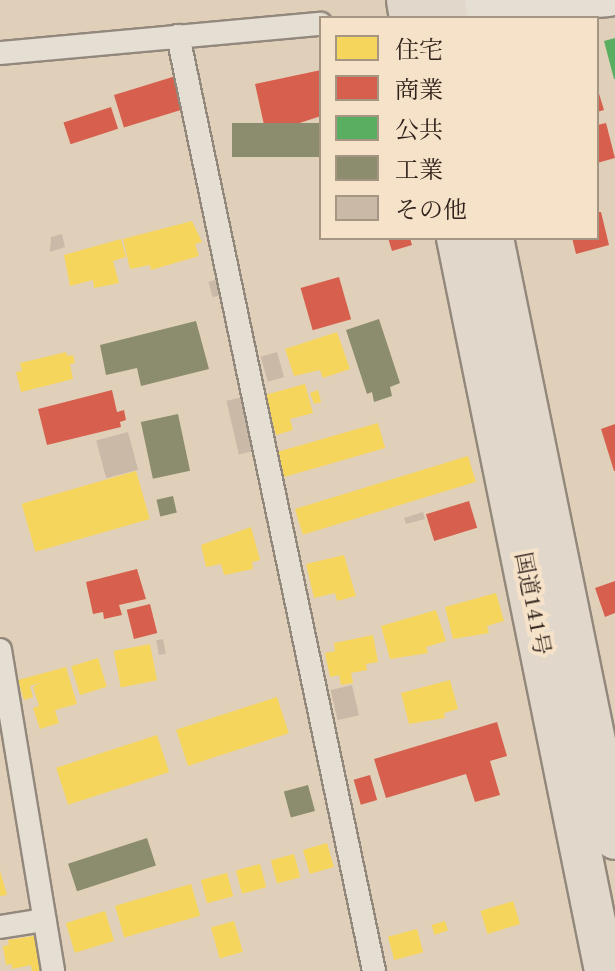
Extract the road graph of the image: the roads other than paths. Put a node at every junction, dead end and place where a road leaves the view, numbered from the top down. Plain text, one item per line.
1 (608, 0) edge
2 (423, 12) edge
3 (319, 24) edge
4 (178, 36) junction
5 (0, 53) edge
6 (457, 240) edge
7 (493, 240) edge
8 (0, 650) edge
9 (615, 839) edge
10 (44, 920) junction
11 (0, 927) edge
12 (53, 971) edge
13 (374, 971) edge
14 (605, 971) edge

1 - 2 street
3 - 4 street
4 - 5 street
4 - 13 street
6 - 14 highway, 国道141号
7 - 9 highway, 国道141号
8 - 10 street
10 - 11 street
10 - 12 street

